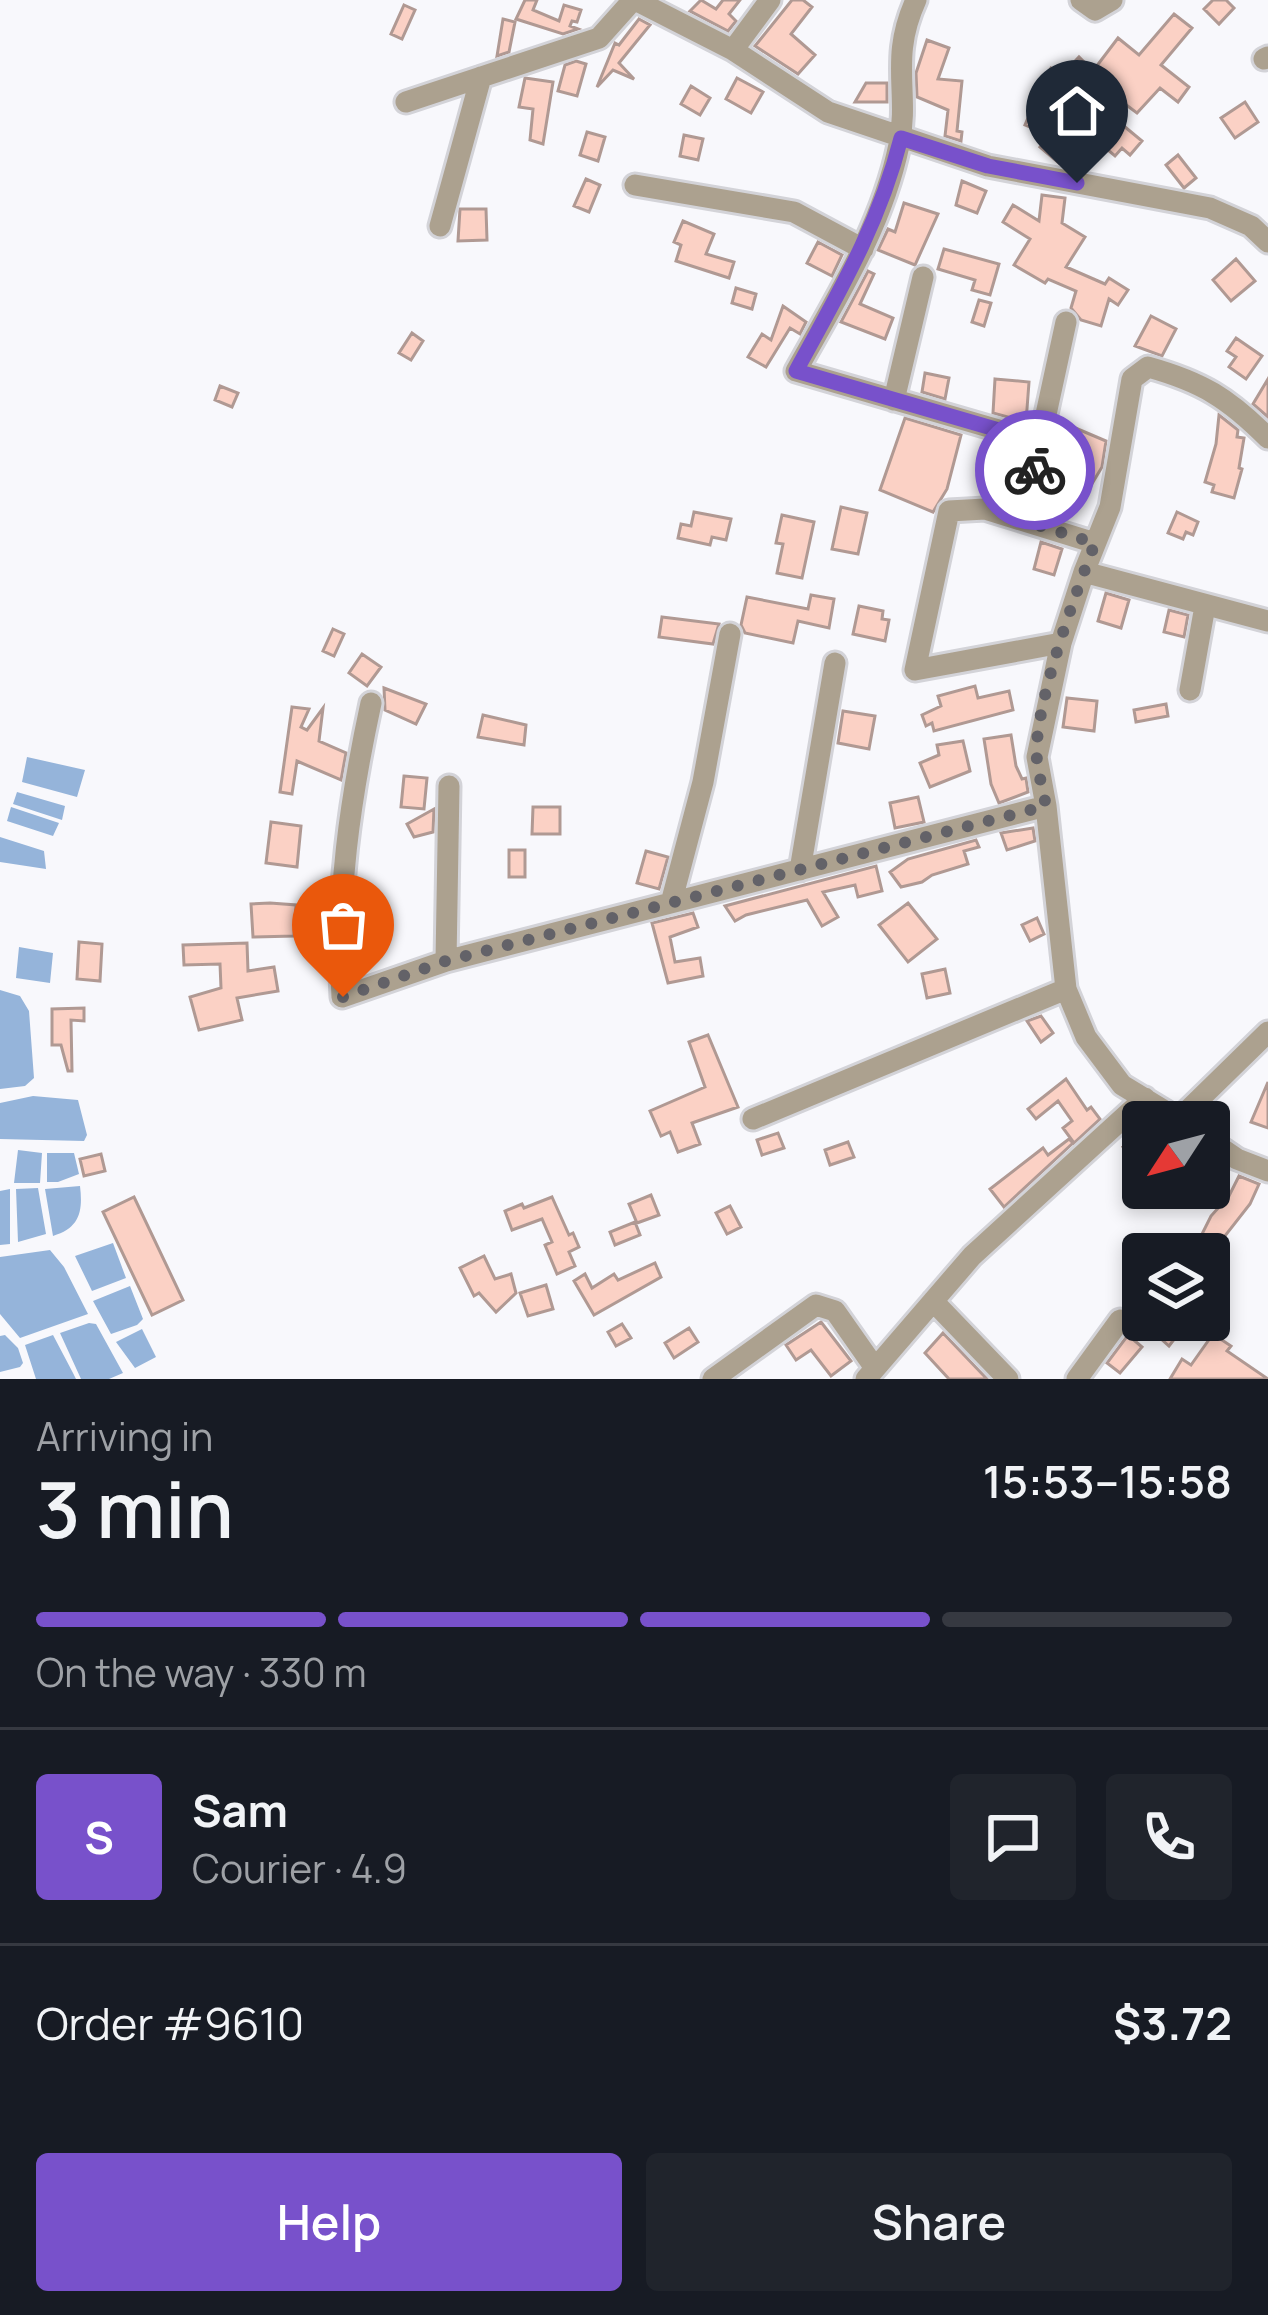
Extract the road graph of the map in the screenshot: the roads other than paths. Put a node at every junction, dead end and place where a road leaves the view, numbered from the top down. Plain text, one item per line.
1 (634, 0) edge
2 (770, 0) edge
3 (916, 0) edge
4 (1081, 0) edge
5 (1112, 0) edge
6 (676, 9) edge
7 (733, 50) junction
8 (481, 77) junction
9 (406, 102) dead end
10 (901, 138) junction
11 (635, 184) dead end
12 (440, 226) dead end
13 (1268, 242) edge
14 (863, 249) junction
15 (923, 277) dead end
16 (1066, 322) dead end
17 (894, 400) junction
18 (1268, 438) edge
19 (1040, 442) junction
20 (1028, 522) junction
21 (1095, 543) junction
22 (1084, 572) junction
23 (1205, 606) junction
24 (1268, 621) edge
25 (730, 634) dead end
26 (1061, 643) junction
27 (836, 663) dead end
28 (1190, 690) dead end
29 (371, 703) dead end
30 (449, 786) dead end
31 (1046, 806) junction
32 (800, 870) junction
33 (671, 903) junction
34 (446, 961) junction
35 (1066, 989) junction
36 (1268, 1033) edge
37 (1145, 1098) junction
38 (1150, 1101) edge
39 (1201, 1101) edge
40 (753, 1119) dead end
41 (1230, 1154) edge
42 (1268, 1171) edge
43 (932, 1301) junction
44 (1120, 1320) dead end
45 (870, 1373) edge
46 (713, 1379) edge
47 (1008, 1379) edge
48 (1077, 1379) edge

1 - 6 street
1 - 8 street
2 - 7 street
3 - 10 street
4 - 5 street
6 - 7 street
7 - 10 street
8 - 9 street
8 - 12 street
10 - 13 street
10 - 14 street
11 - 14 street
14 - 17 street
15 - 17 street
16 - 19 street
17 - 19 street
18 - 21 street
19 - 20 street
20 - 21 street
20 - 26 street
21 - 22 street
22 - 23 street
22 - 26 street
23 - 24 street
23 - 28 street
25 - 33 street
26 - 31 street
27 - 32 street
29 - 34 street
30 - 34 street
31 - 32 street
31 - 35 street
32 - 33 street
33 - 34 street
35 - 37 street
35 - 40 street
36 - 39 street
37 - 38 street
37 - 43 street
41 - 42 street
43 - 45 street
43 - 47 street
44 - 48 street
45 - 46 street

